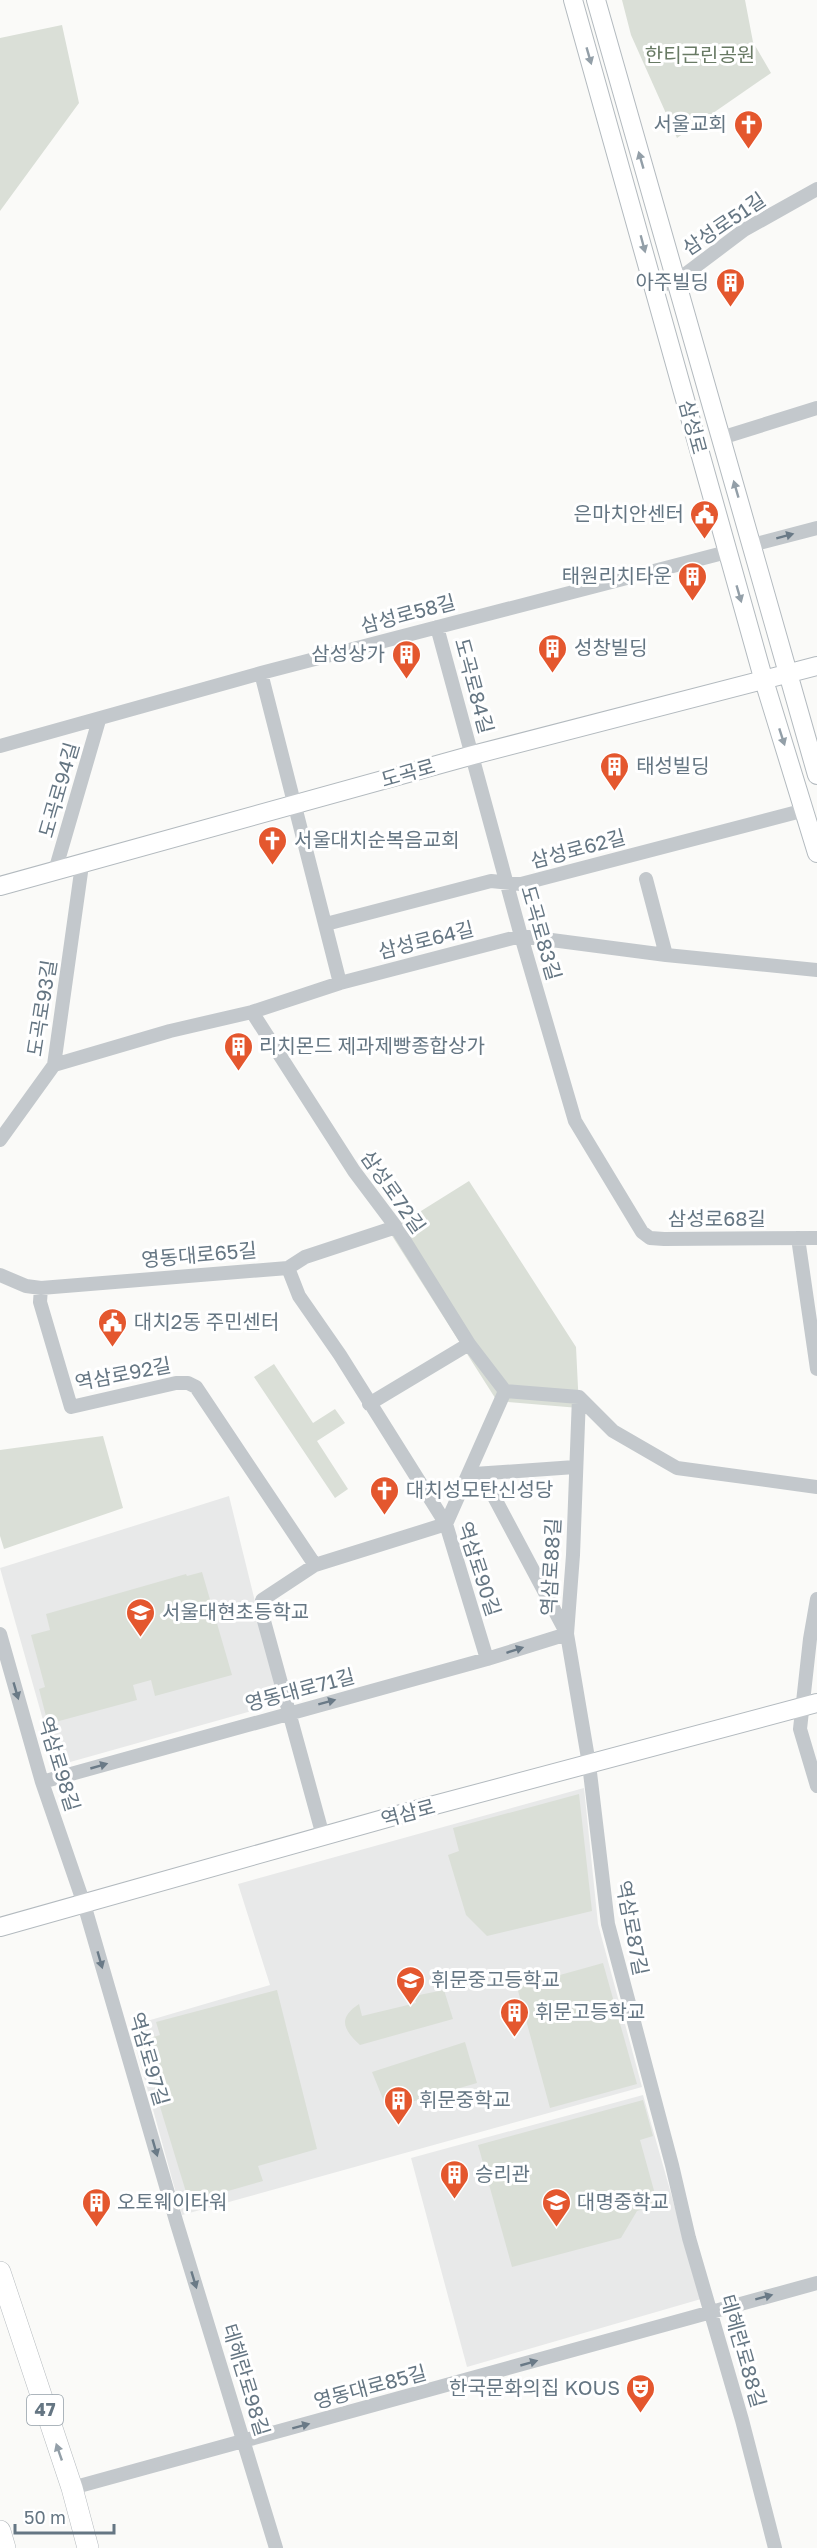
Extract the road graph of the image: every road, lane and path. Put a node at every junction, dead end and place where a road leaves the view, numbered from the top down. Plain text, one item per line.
1 (573, 0) edge
2 (596, 0) edge
3 (816, 193) edge
4 (675, 282) junction
5 (654, 286) junction
6 (817, 408) edge
7 (721, 438) junction
8 (817, 528) edge
9 (752, 545) junction
10 (727, 552) junction
11 (437, 627) junction
12 (817, 666) edge
13 (261, 673) junction
14 (790, 674) junction
15 (764, 681) junction
16 (99, 720) junction
17 (0, 746) edge
18 (472, 755) junction
19 (817, 775) edge
20 (296, 804) junction
21 (805, 810) junction
22 (817, 853) edge
23 (82, 865) junction
24 (55, 871) junction
25 (646, 879) dead end
26 (506, 881) junction
27 (0, 886) edge
28 (326, 924) junction
29 (521, 936) junction
30 (666, 955) junction
31 (817, 970) edge
32 (340, 983) junction
33 (252, 1012) junction
34 (54, 1065) junction
35 (575, 1121) joint
36 (0, 1140) edge
37 (396, 1227) junction
38 (798, 1238) junction
39 (817, 1238) edge
40 (288, 1268) junction
41 (0, 1275) edge
42 (41, 1287) junction
43 (469, 1344) junction
44 (817, 1369) edge
45 (505, 1391) junction
46 (579, 1397) junction
47 (369, 1404) junction
48 (575, 1467) junction
49 (469, 1474) junction
50 (817, 1487) edge
51 (446, 1524) junction
52 (315, 1565) junction
53 (817, 1599) edge
54 (0, 1634) edge
55 (567, 1634) junction
56 (487, 1659) junction
57 (810, 1705) edge
58 (289, 1713) junction
59 (589, 1764) junction
60 (42, 1782) junction
61 (817, 1786) edge
62 (323, 1836) junction
63 (84, 1904) junction
64 (0, 1927) edge
65 (672, 2165) joint
66 (177, 2224) joint
67 (0, 2272) edge
68 (817, 2283) edge
69 (712, 2311) junction
70 (244, 2441) junction
71 (72, 2488) junction
72 (0, 2531) edge
73 (5, 2548) edge
74 (88, 2548) edge
75 (276, 2548) edge
76 (775, 2548) edge

1 -> 5 main road, 삼성로
4 -> 2 main road, 삼성로
3 - 4 street, 삼성로51길
4 - 5 street, 삼성로51길
4 - 7 main road, 삼성로
5 - 10 main road, 삼성로
6 - 7 street
9 -> 7 main road, 삼성로
9 -> 8 street
9 - 14 main road, 삼성로
10 - 11 street, 삼성로58길
10 -> 15 main road, 삼성로
11 - 13 street, 삼성로58길
11 - 18 street, 도곡로84길
12 - 14 main road, 도곡로
13 - 16 street, 삼성로58길
13 - 20 street
14 - 15 main road, 도곡로
14 - 19 main road, 삼성로
15 - 18 main road, 도곡로
15 -> 21 main road, 삼성로
16 - 17 street, 삼성로58길
16 - 24 street, 도곡로94길
18 - 20 main road, 도곡로
18 - 26 street, 도곡로83길
20 - 23 main road, 도곡로
20 - 28 street
21 - 22 main road, 삼성로
21 - 26 street, 삼성로62길
23 - 24 main road, 도곡로
23 - 34 street, 도곡로93길
24 - 27 main road, 도곡로
25 - 30 street
26 - 28 street, 삼성로62길
26 - 29 street, 도곡로83길
28 - 32 street
29 - 30 street, 삼성로64길
29 - 32 street, 삼성로64길
29 - 35 street, 도곡로83길
30 - 31 street, 삼성로64길
32 - 33 street, 삼성로64길
33 - 34 street, 삼성로64길
33 - 37 street, 삼성로72길
34 - 36 street, 도곡로93길
35 - 38 street, 삼성로68길
37 - 40 street, 영동대로65길
37 - 43 street, 삼성로72길
38 - 39 street, 삼성로68길
38 - 44 street
40 - 42 street, 영동대로65길
40 - 47 street, 역삼로90길
41 - 42 street, 영동대로65길
42 - 52 street, 역삼로92길
43 - 45 street, 삼성로72길
43 - 47 street
45 - 46 street
45 - 49 street
46 - 48 street, 역삼로88길
46 - 50 street
47 - 51 street, 역삼로90길
48 - 49 street
48 - 55 street, 역삼로88길
49 - 51 street
49 - 55 street, 역삼로88길
51 - 52 street
51 - 56 street, 역삼로90길
52 - 58 street
53 - 57 street
54 -> 60 street, 역삼로98길
56 -> 55 street, 영동대로71길
55 - 59 street, 역삼로88길
58 -> 56 street, 영동대로71길
57 - 59 main road, 역삼로
57 - 61 street
60 -> 58 street, 영동대로71길
58 - 62 street
59 - 62 main road, 역삼로
59 - 65 street, 역삼로87길
60 - 63 street, 역삼로98길
62 - 63 main road, 역삼로
63 - 64 main road, 역삼로
63 -> 66 street, 역삼로97길
65 - 69 street, 테헤란로88길
66 -> 70 street, 테헤란로98길
71 -> 67 main road, 47
69 -> 68 street, 영동대로85길
70 -> 69 street, 영동대로85길
69 - 76 street, 테헤란로88길
70 - 71 street, 영동대로85길
70 - 75 street, 테헤란로98길
71 - 74 main road, 47
72 - 73 main road

